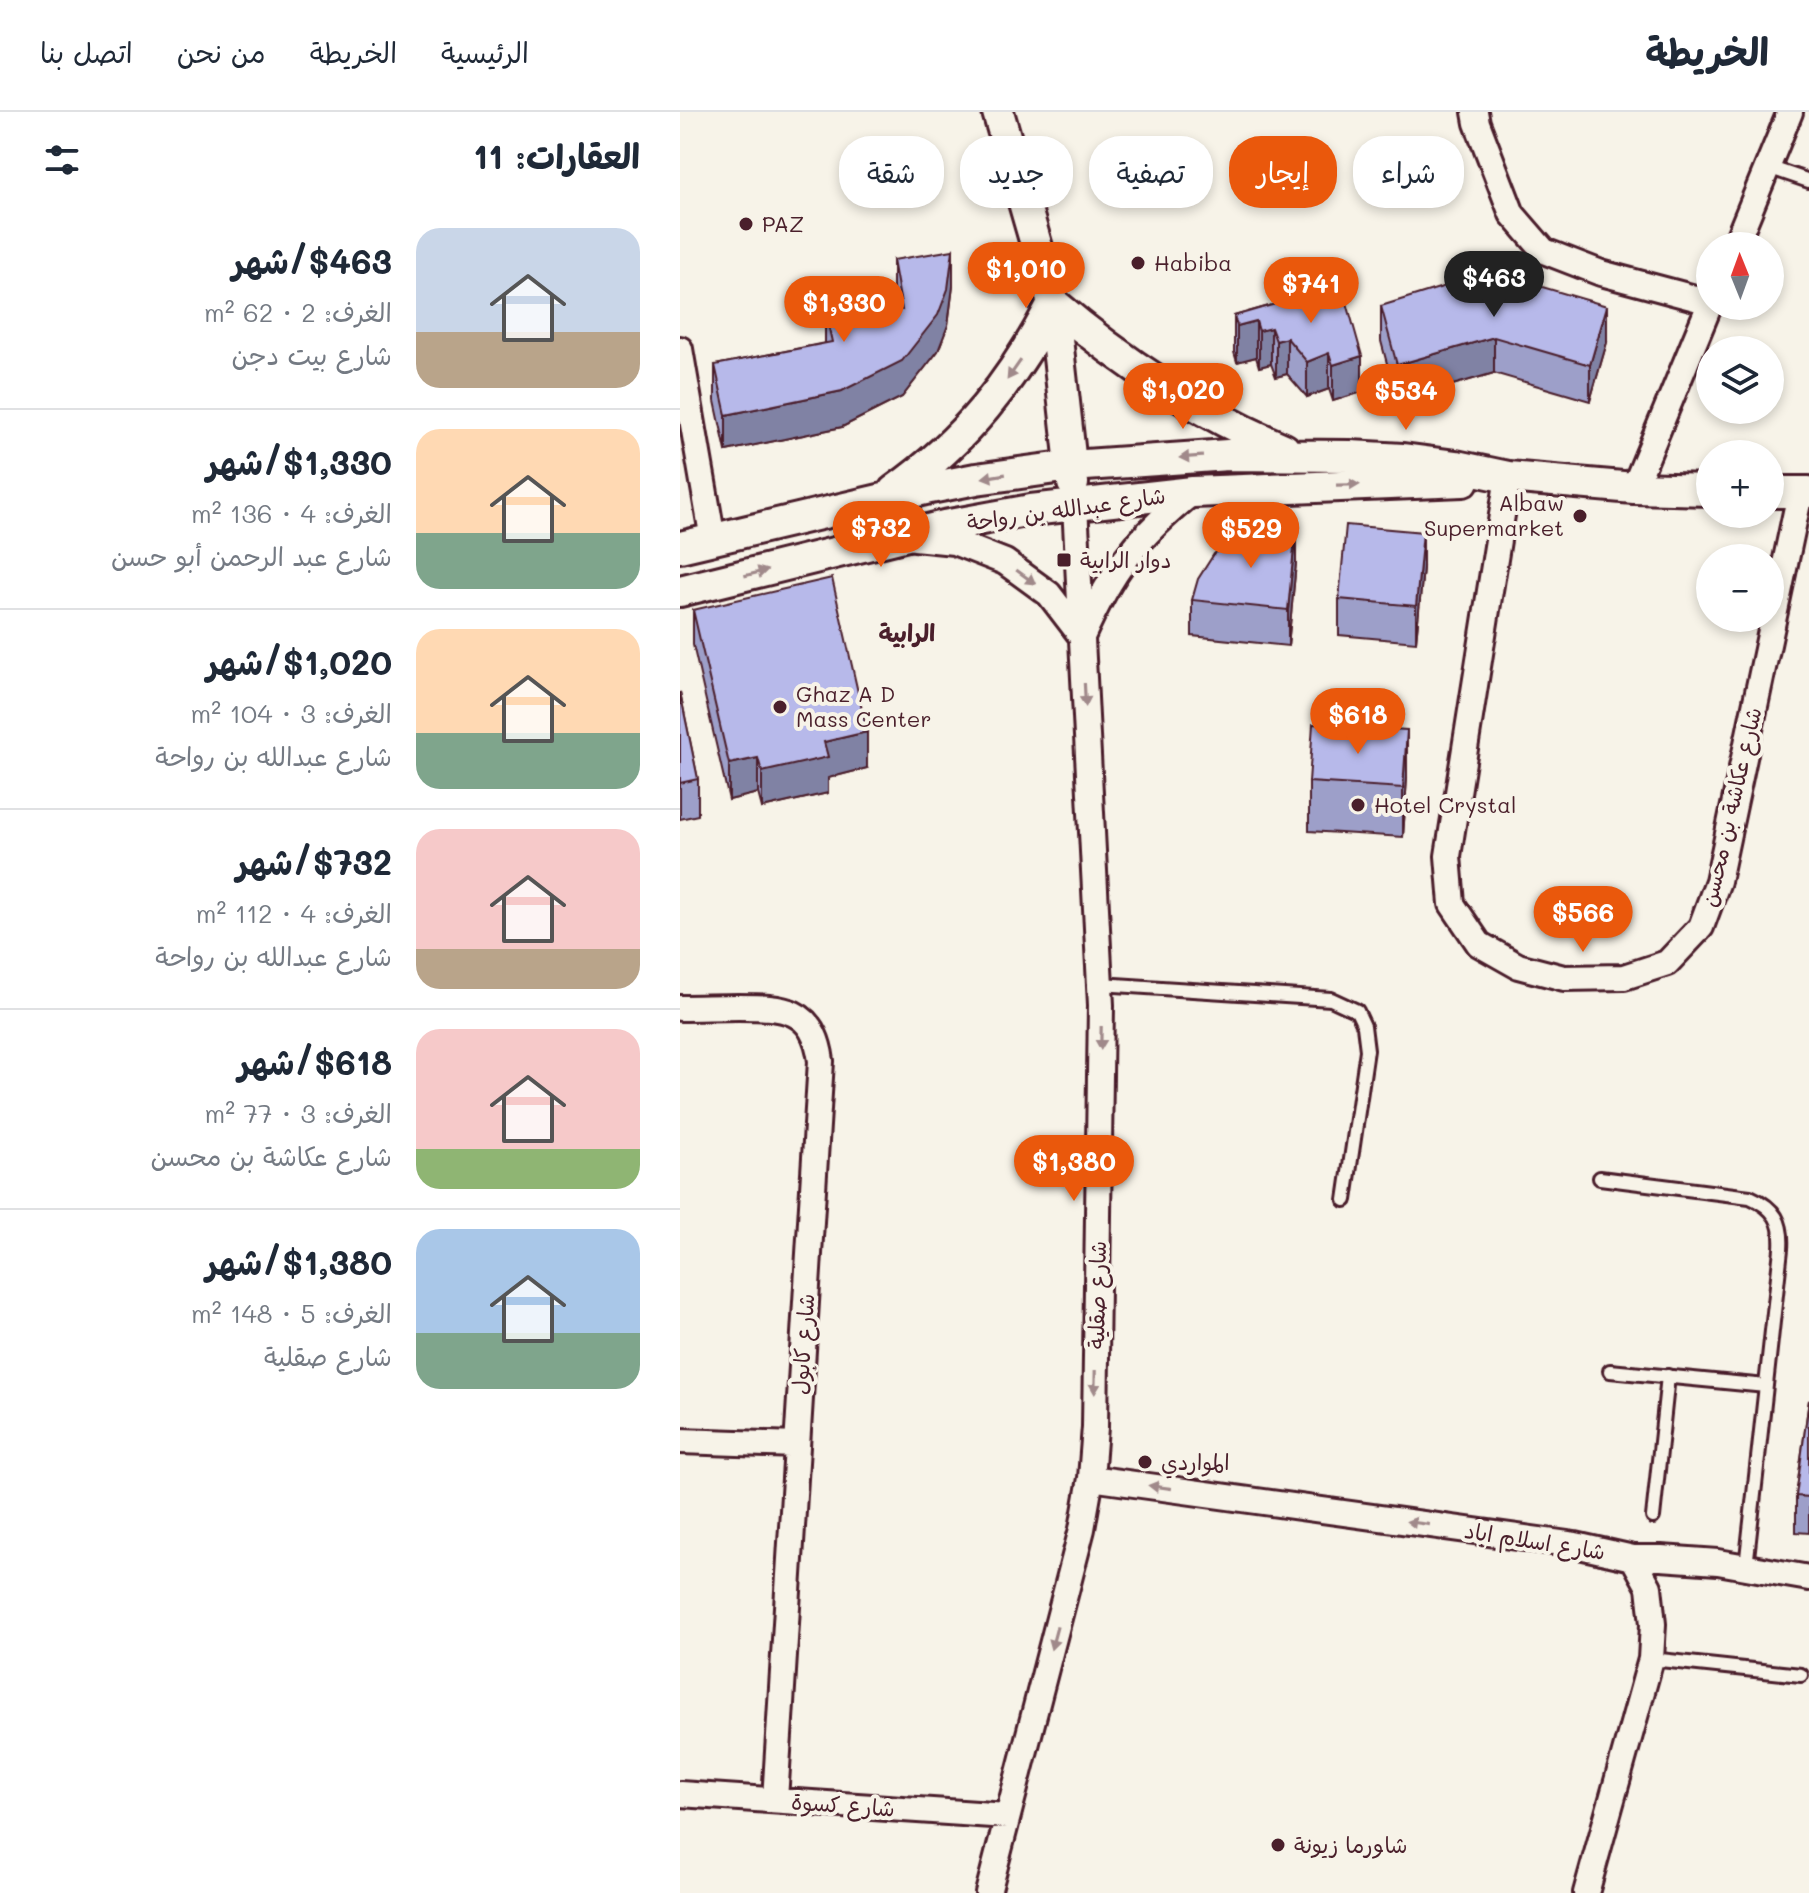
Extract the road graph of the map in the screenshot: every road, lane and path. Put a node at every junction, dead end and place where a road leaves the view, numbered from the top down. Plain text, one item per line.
1 (998, 112) edge
2 (1475, 112) edge
3 (1790, 112) edge
4 (1768, 167) junction
5 (1809, 181) edge
6 (1741, 232) edge
7 (1696, 299) edge
8 (1053, 303) junction
9 (1703, 320) edge
10 (680, 349) edge
11 (1297, 455) junction
12 (1071, 466) junction
13 (1508, 477) junction
14 (1634, 488) junction
15 (1696, 490) edge
16 (1193, 492) junction
17 (1784, 492) edge
18 (1805, 492) edge
19 (883, 499) junction
20 (1075, 505) junction
21 (901, 537) junction
22 (713, 540) junction
23 (680, 547) edge
24 (680, 591) edge
25 (1082, 637) junction
26 (1100, 984) junction
27 (680, 1008) edge
28 (1600, 1178) dead end
29 (1345, 1200) dead end
30 (1610, 1371) dead end
31 (1668, 1376) junction
32 (1766, 1386) junction
33 (680, 1441) edge
34 (797, 1445) junction
35 (1091, 1478) junction
36 (1653, 1517) dead end
37 (1633, 1558) junction
38 (1746, 1567) junction
39 (1809, 1578) edge
40 (1651, 1659) junction
41 (1801, 1675) dead end
42 (680, 1794) edge
43 (775, 1800) junction
44 (1007, 1816) junction
45 (988, 1893) edge
46 (1586, 1893) edge

1 - 8 street
2 - 7 street
3 - 4 street
4 - 5 lane
4 - 6 street
8 - 11 street
8 - 12 street
8 -> 19 street
9 - 14 street
10 - 22 street
11 -> 12 street, شارع عبدالله بن رواحة
11 - 13 street, شارع عبدالله بن رواحة
12 -> 19 street, شارع عبدالله بن رواحة
12 - 20 street
13 - 14 street, شارع عبدالله بن رواحة
16 -> 13 street, شارع عبدالله بن رواحة
13 - 18 street, شارع عكاشة بن محسن
14 - 15 street, شارع عبدالله بن رواحة
16 - 20 street, شارع عبدالله بن رواحة
16 - 25 street, شارع صقلية
17 - 18 street
19 - 22 street, شارع عبدالله بن رواحة
20 - 21 street, شارع عبدالله بن رواحة
20 - 25 street, شارع صقلية
24 -> 21 street, شارع عبدالله بن رواحة
21 -> 25 street
22 - 23 street, شارع عبدالله بن رواحة
25 -> 26 street, شارع صقلية
26 - 29 lane
26 -> 35 street, شارع صقلية
27 - 34 street, شارع كابول
28 - 32 lane
30 - 31 lane
31 - 32 lane
31 - 36 lane
32 - 38 lane
33 - 34 street
34 - 43 street, شارع كابول
37 -> 35 street, شارع اسلام اباد
35 -> 44 street, شارع صقلية
37 - 38 street
37 - 40 street, شارع اسلام اباد
38 - 39 street
40 - 41 lane
40 - 46 street, شارع اسلام اباد
42 - 43 street, شارع كسوة
43 - 44 street, شارع كسوة
44 - 45 street, شارع صقلية

